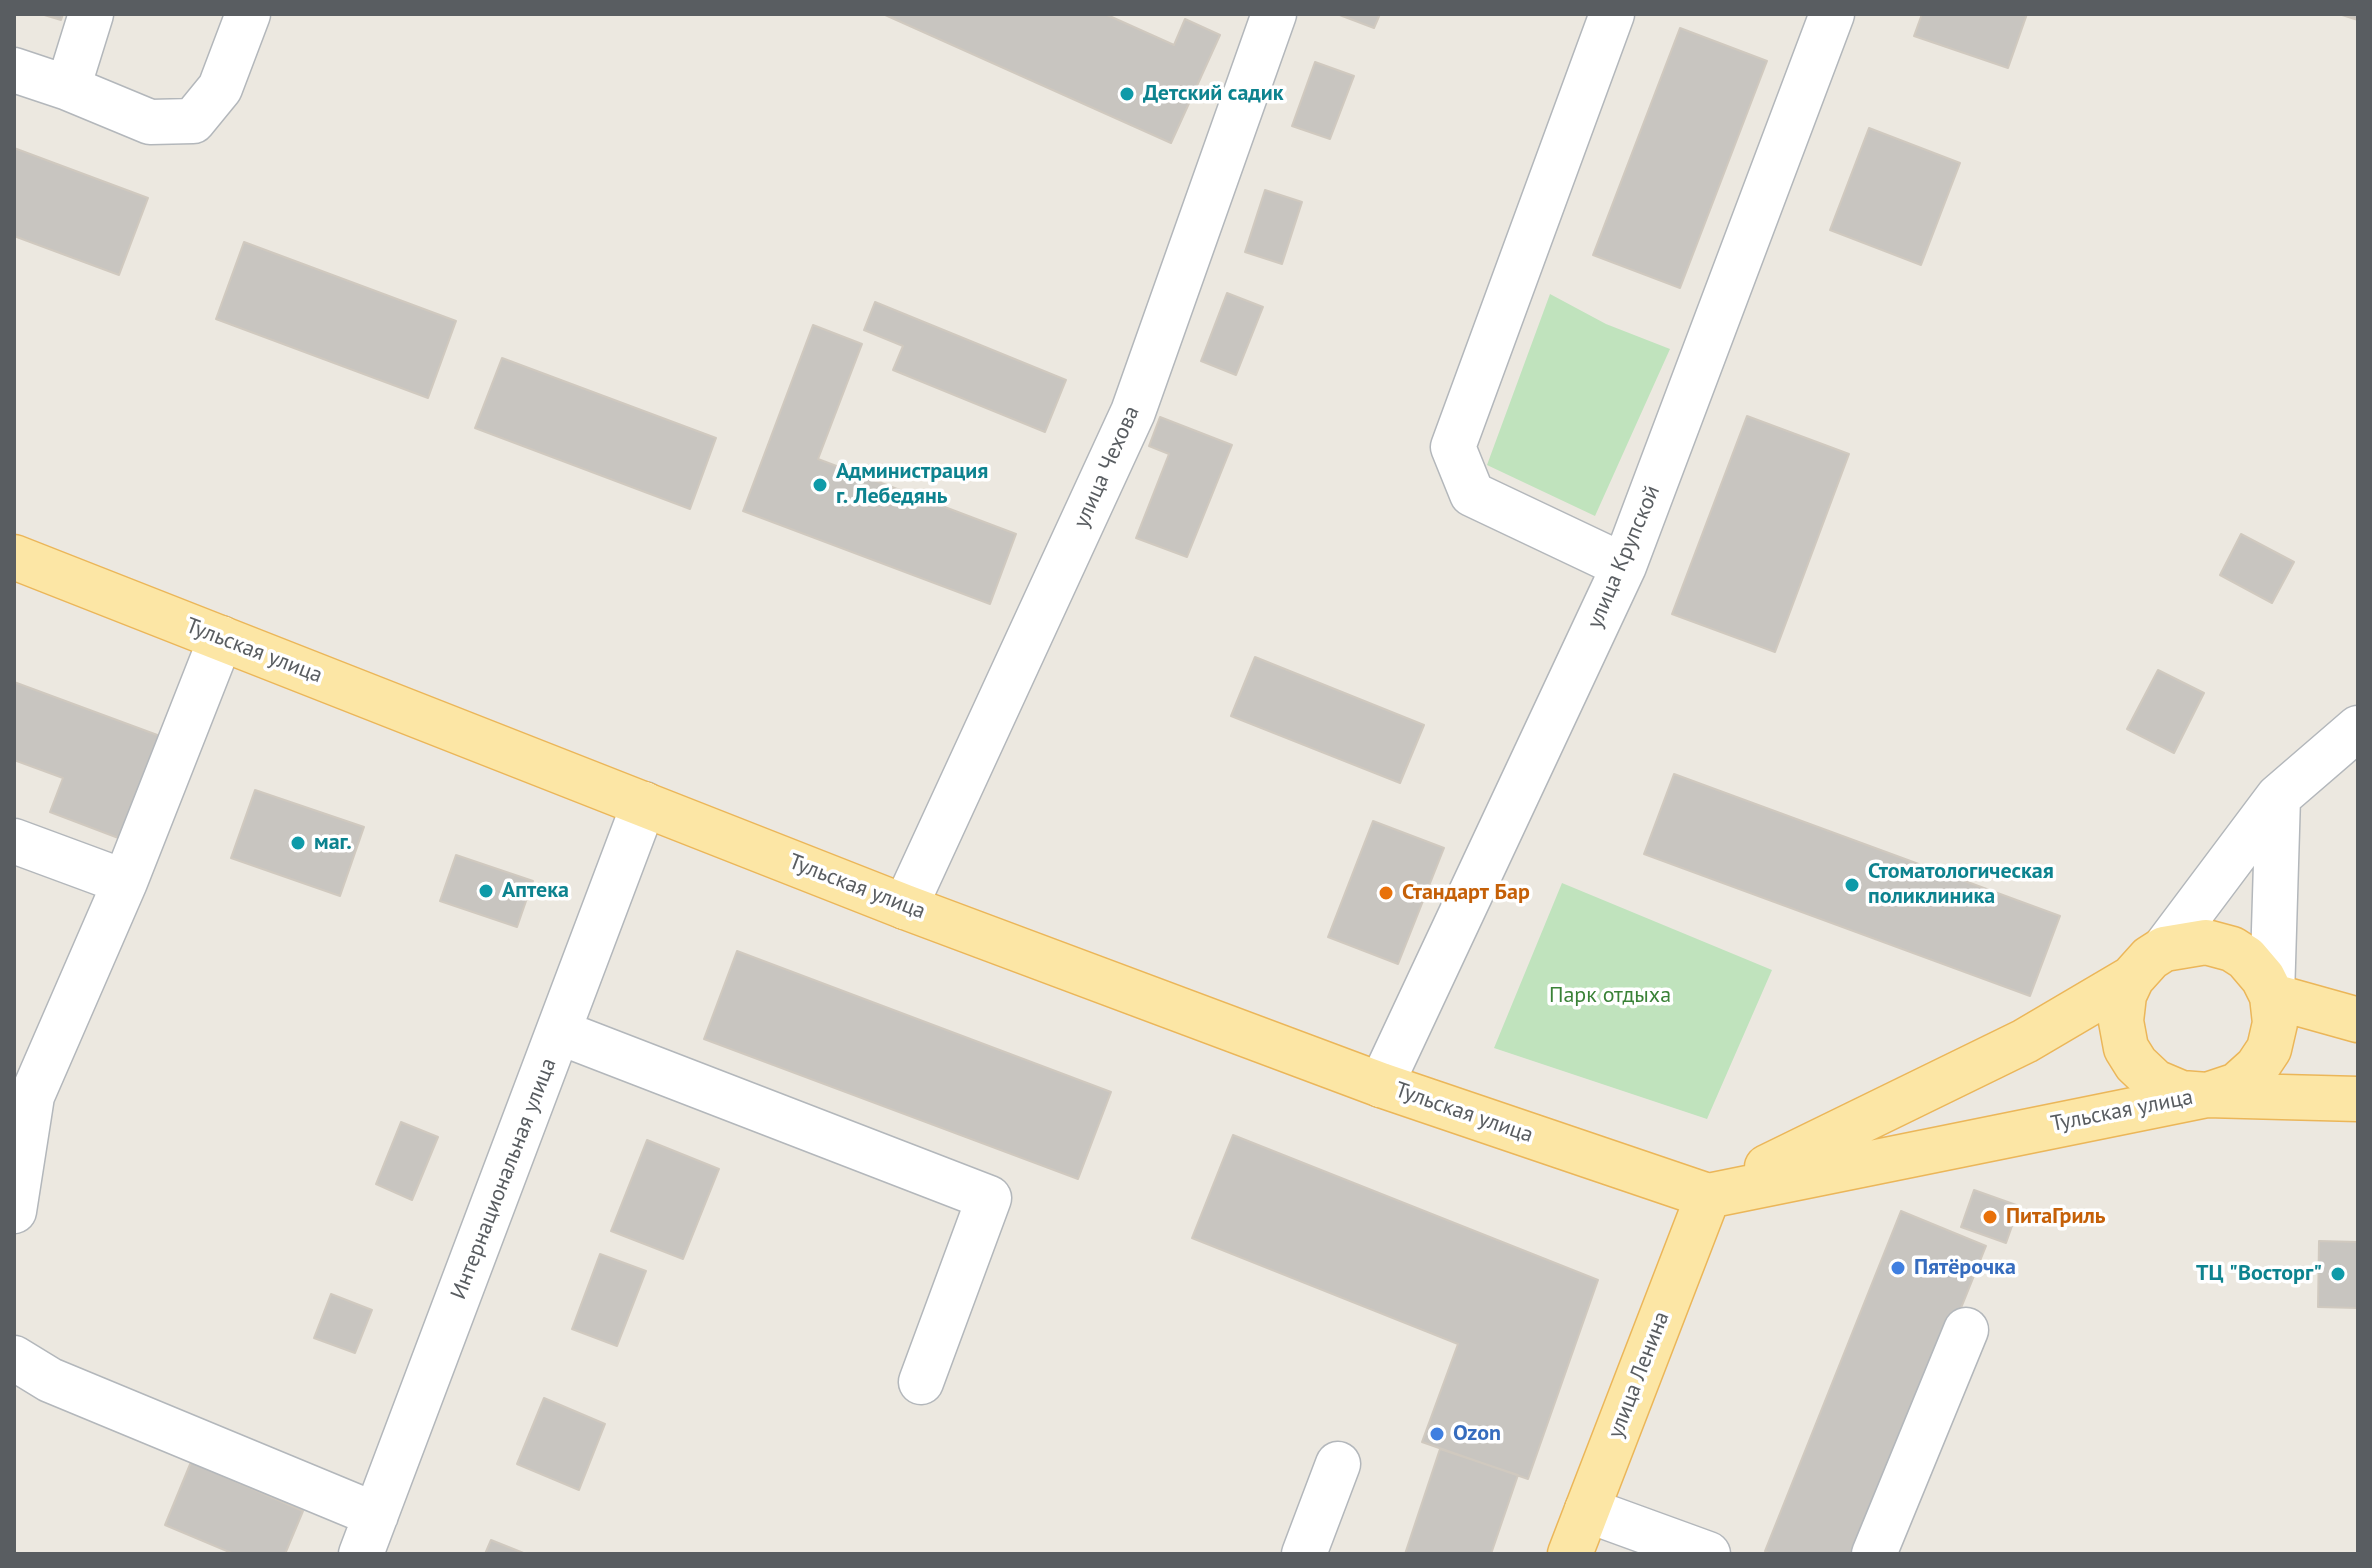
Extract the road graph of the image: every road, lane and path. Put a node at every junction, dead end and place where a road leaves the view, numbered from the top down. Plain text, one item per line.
1 (91, 14) edge
2 (248, 14) edge
3 (1274, 14) edge
4 (1612, 14) edge
5 (1832, 14) edge
6 (14, 70) edge
7 (68, 88) junction
8 (14, 557) edge
9 (1624, 566) junction
10 (221, 638) junction
11 (2358, 728) edge
12 (2278, 797) junction
13 (644, 804) junction
14 (14, 841) edge
15 (125, 882) junction
16 (905, 907) junction
17 (2164, 949) junction
18 (2132, 978) junction
19 (2272, 996) junction
20 (2358, 1020) edge
21 (559, 1032) junction
22 (1381, 1085) junction
23 (2207, 1095) junction
24 (2358, 1099) edge
25 (1708, 1196) junction
26 (14, 1211) edge
27 (1966, 1330) dead end
28 (14, 1358) edge
29 (921, 1382) dead end
30 (1338, 1464) dead end
31 (1587, 1510) junction
32 (368, 1535) edge
33 (1304, 1554) edge
34 (1570, 1554) edge
35 (1708, 1554) edge
36 (1874, 1554) edge

1 - 7 street
2 - 7 street
3 - 16 street, улица Чехова
4 - 9 street
5 - 9 street, улица Крупской
6 - 7 street
8 - 10 main road, Тульская улица
9 - 22 street, улица Крупской
10 - 13 main road, Тульская улица
10 - 15 street
11 - 12 street
12 - 17 street
12 - 19 street
13 - 16 main road, Тульская улица
13 - 21 street, Интернациональная улица
14 - 15 street
15 - 26 street
16 - 22 main road, Тульская улица
17 - 18 main road
17 - 19 main road
18 - 23 main road
18 - 25 main road
19 - 20 main road
19 - 23 main road
21 - 29 street
21 - 32 street, Интернациональная улица
22 - 25 main road, Тульская улица
23 - 24 main road
23 - 25 main road, Тульская улица
25 - 31 main road, улица Ленина
27 - 36 street
28 - 32 street
30 - 33 street
31 - 34 main road, улица Ленина
31 - 35 street

